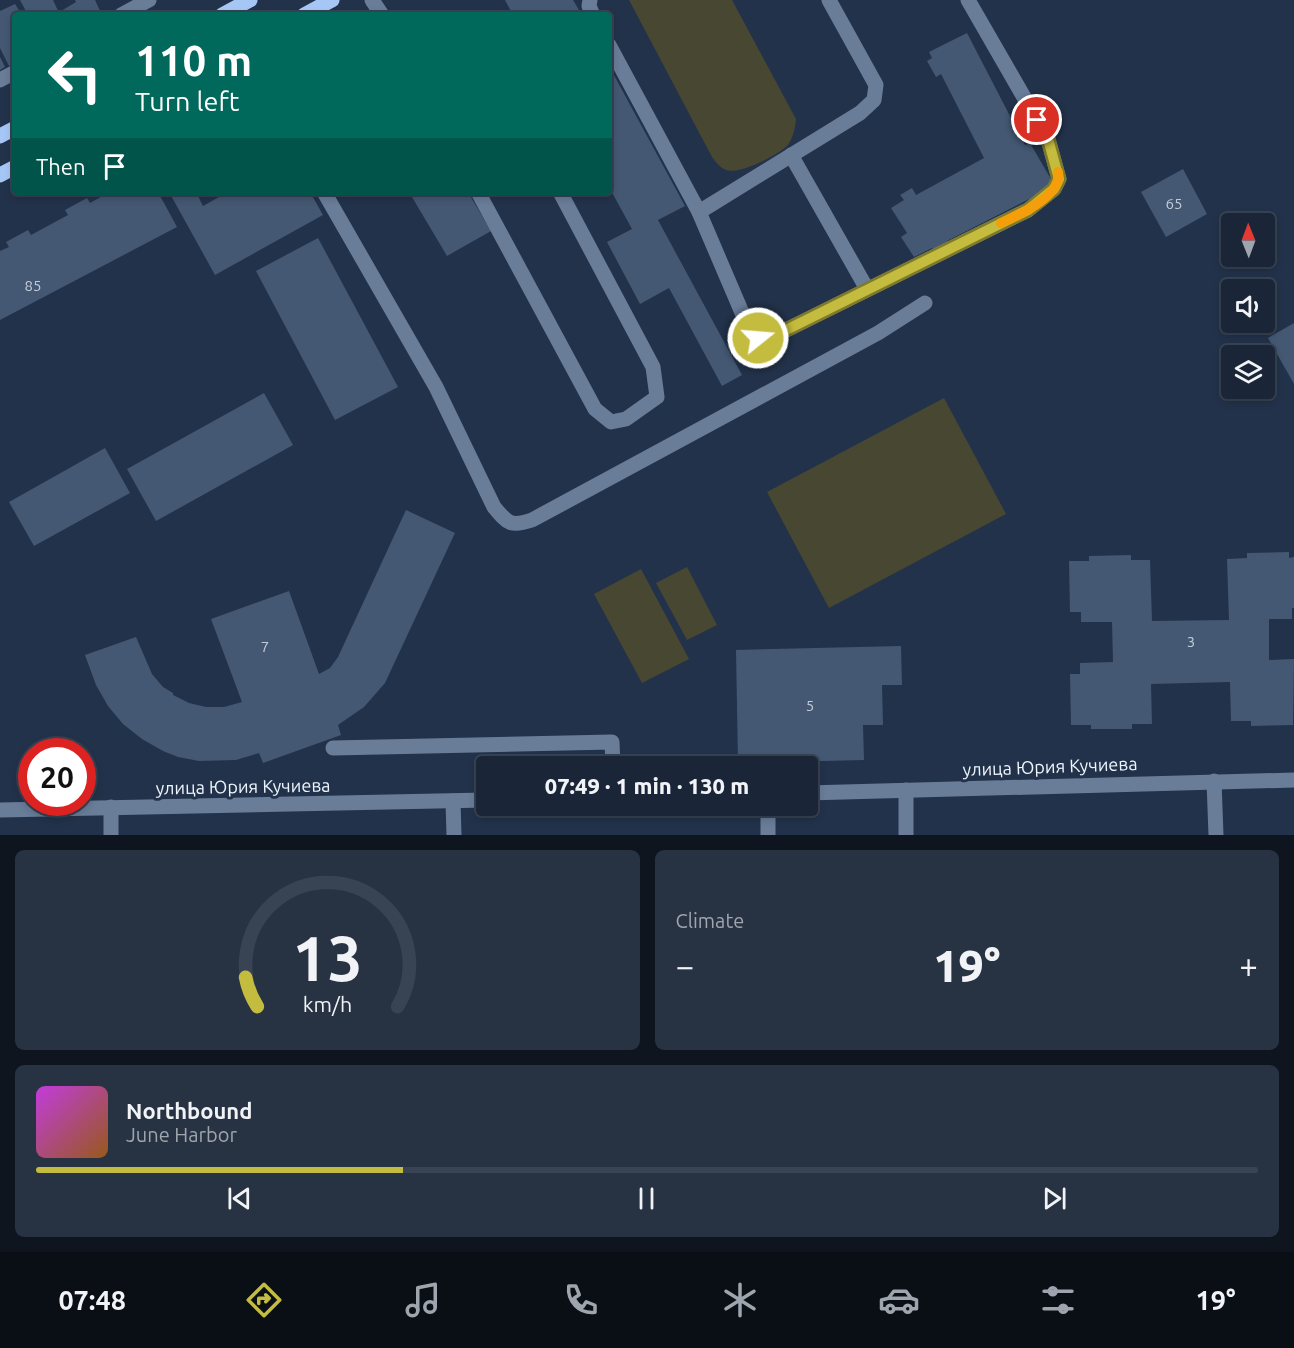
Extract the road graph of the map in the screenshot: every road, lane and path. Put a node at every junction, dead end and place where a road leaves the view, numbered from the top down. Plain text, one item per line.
1 (149, 0) edge
2 (250, 0) edge
3 (332, 0) edge
4 (829, 0) edge
5 (968, 0) edge
6 (128, 8) edge
7 (228, 12) edge
8 (310, 12) edge
9 (612, 51) edge
10 (791, 155) junction
11 (326, 195) edge
12 (480, 195) edge
13 (562, 195) edge
14 (699, 212) junction
15 (867, 289) junction
16 (925, 303) dead end
17 (333, 748) dead end
18 (613, 756) edge
19 (1294, 780) edge
20 (1214, 781) junction
21 (906, 790) junction
22 (818, 793) edge
23 (476, 800) edge
24 (453, 801) junction
25 (111, 807) junction
26 (0, 810) edge
27 (768, 816) edge
28 (111, 835) edge
29 (454, 835) edge
30 (768, 835) edge
31 (906, 835) edge
32 (1216, 835) edge

1 - 6 street
2 - 7 main road
3 - 8 main road
4 - 10 street
5 - 15 street
9 - 14 street
10 - 14 street
10 - 15 street
11 - 16 street
12 - 13 street
14 - 15 street
17 - 18 street
19 - 20 street, улица Юрия Кучиева
20 - 21 street, улица Юрия Кучиева
20 - 32 street
21 - 22 street, улица Юрия Кучиева
21 - 31 street
23 - 24 street, улица Юрия Кучиева
24 - 25 street, улица Юрия Кучиева
24 - 29 street
25 - 26 street, улица Юрия Кучиева
25 - 28 street
27 - 30 street

